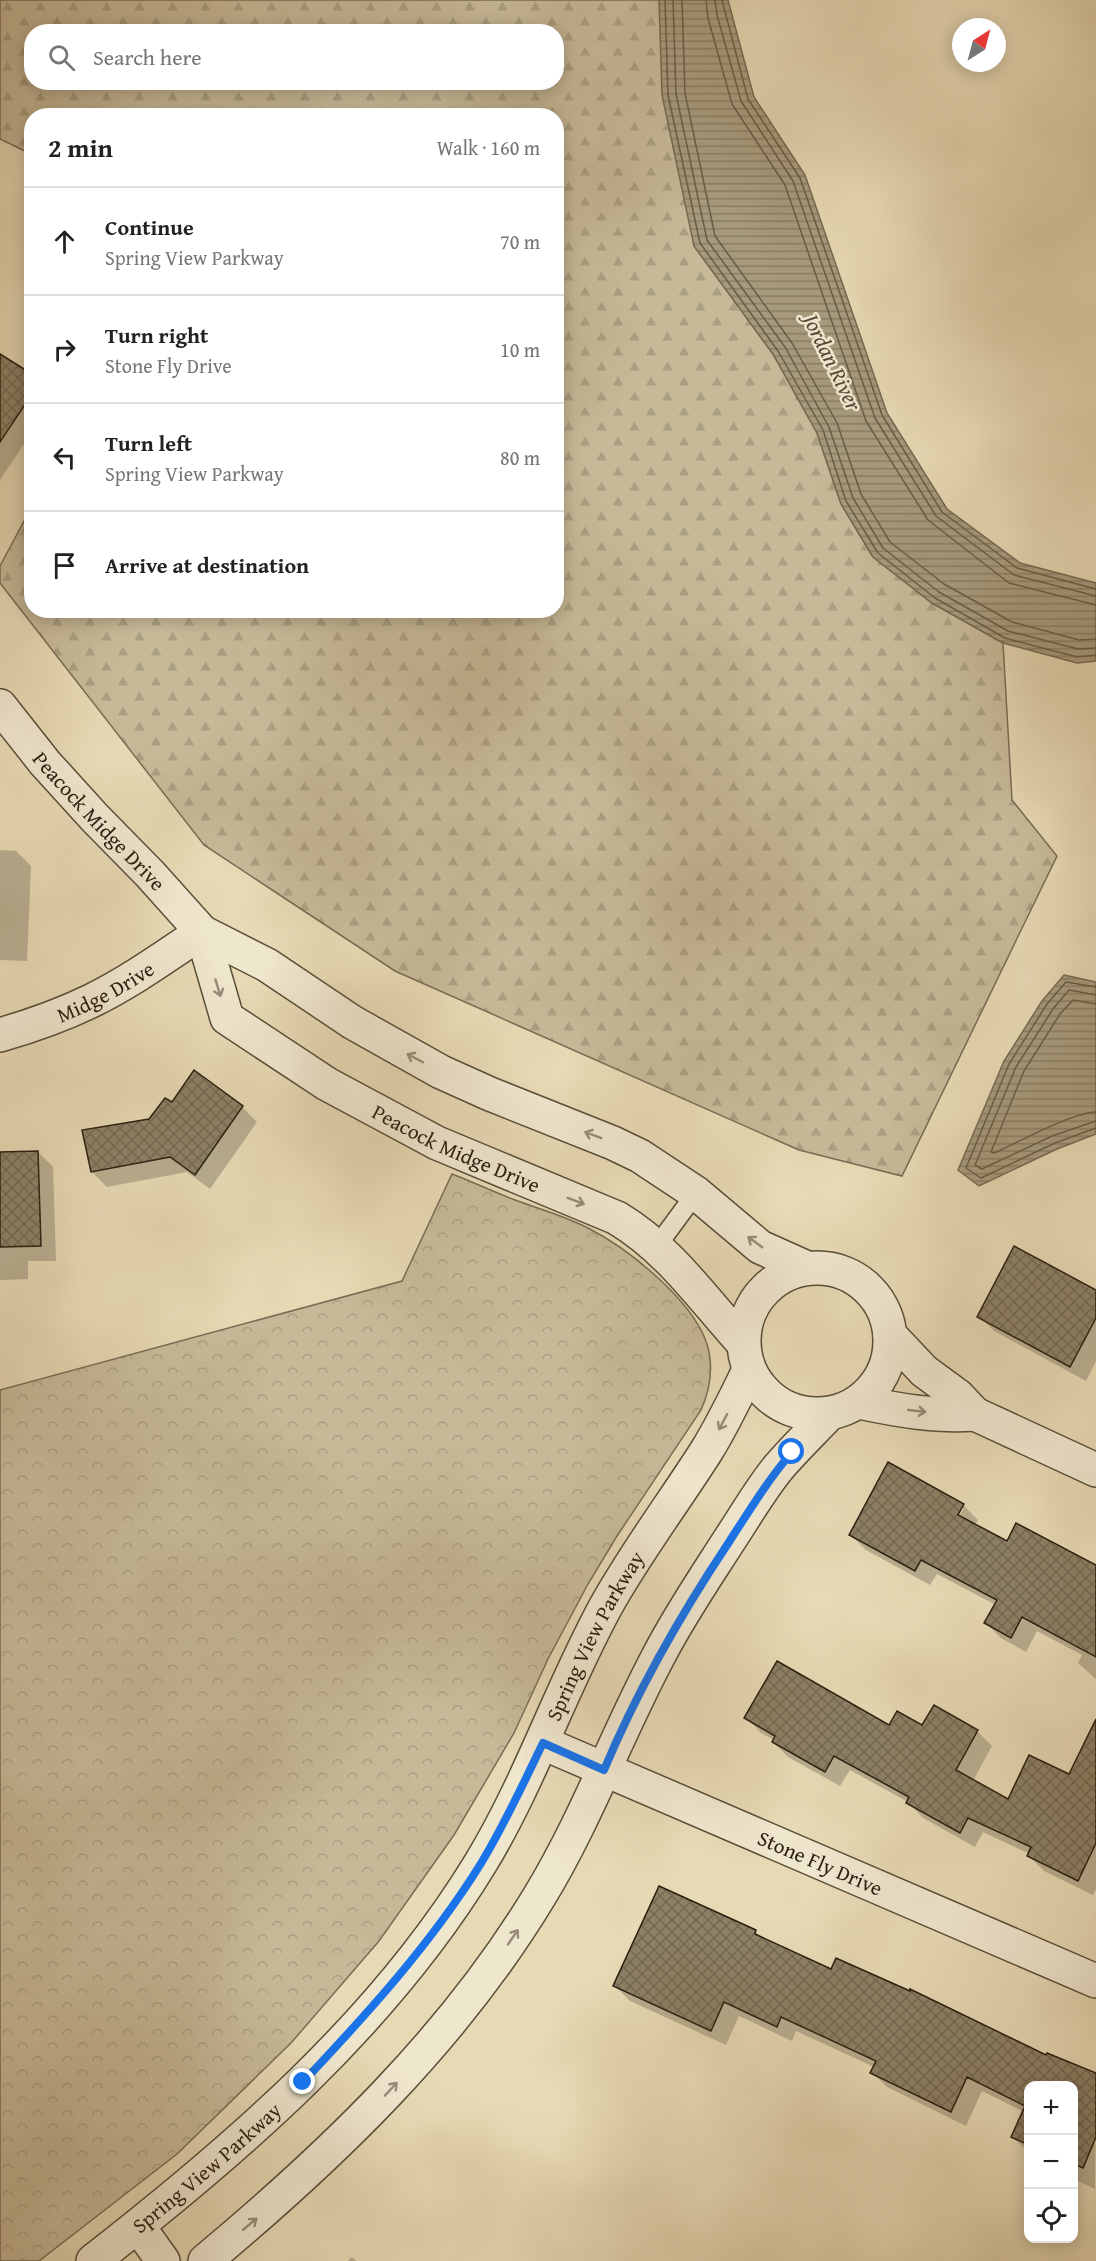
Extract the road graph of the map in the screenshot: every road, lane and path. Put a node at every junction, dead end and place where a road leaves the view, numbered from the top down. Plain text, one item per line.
1 (0, 706) edge
2 (202, 932) junction
3 (0, 1035) edge
4 (696, 1193) junction
5 (657, 1246) junction
6 (807, 1268) junction
7 (890, 1335) junction
8 (746, 1356) junction
9 (844, 1408) junction
10 (975, 1414) junction
11 (1096, 1470) edge
12 (543, 1743) junction
13 (604, 1770) junction
14 (1096, 1981) edge
15 (138, 2226) junction
16 (93, 2261) edge
17 (163, 2261) edge
18 (205, 2261) edge

1 - 2 street, Peacock Midge Drive
2 - 3 street, Midge Drive
4 -> 2 street, Peacock Midge Drive
2 -> 5 street, Peacock Midge Drive
4 - 5 lane
6 -> 4 street, Peacock Midge Drive
5 - 8 street, Peacock Midge Drive
6 - 7 street
6 - 8 street
7 - 9 street
7 - 10 street
8 - 9 street
8 -> 12 street, Spring View Parkway
9 -> 10 street
9 - 13 street
10 - 11 street
12 - 13 street, Stone Fly Drive
12 - 15 street, Spring View Parkway
13 - 14 street, Stone Fly Drive
18 -> 13 street
15 - 16 street, Spring View Parkway
15 - 17 street

